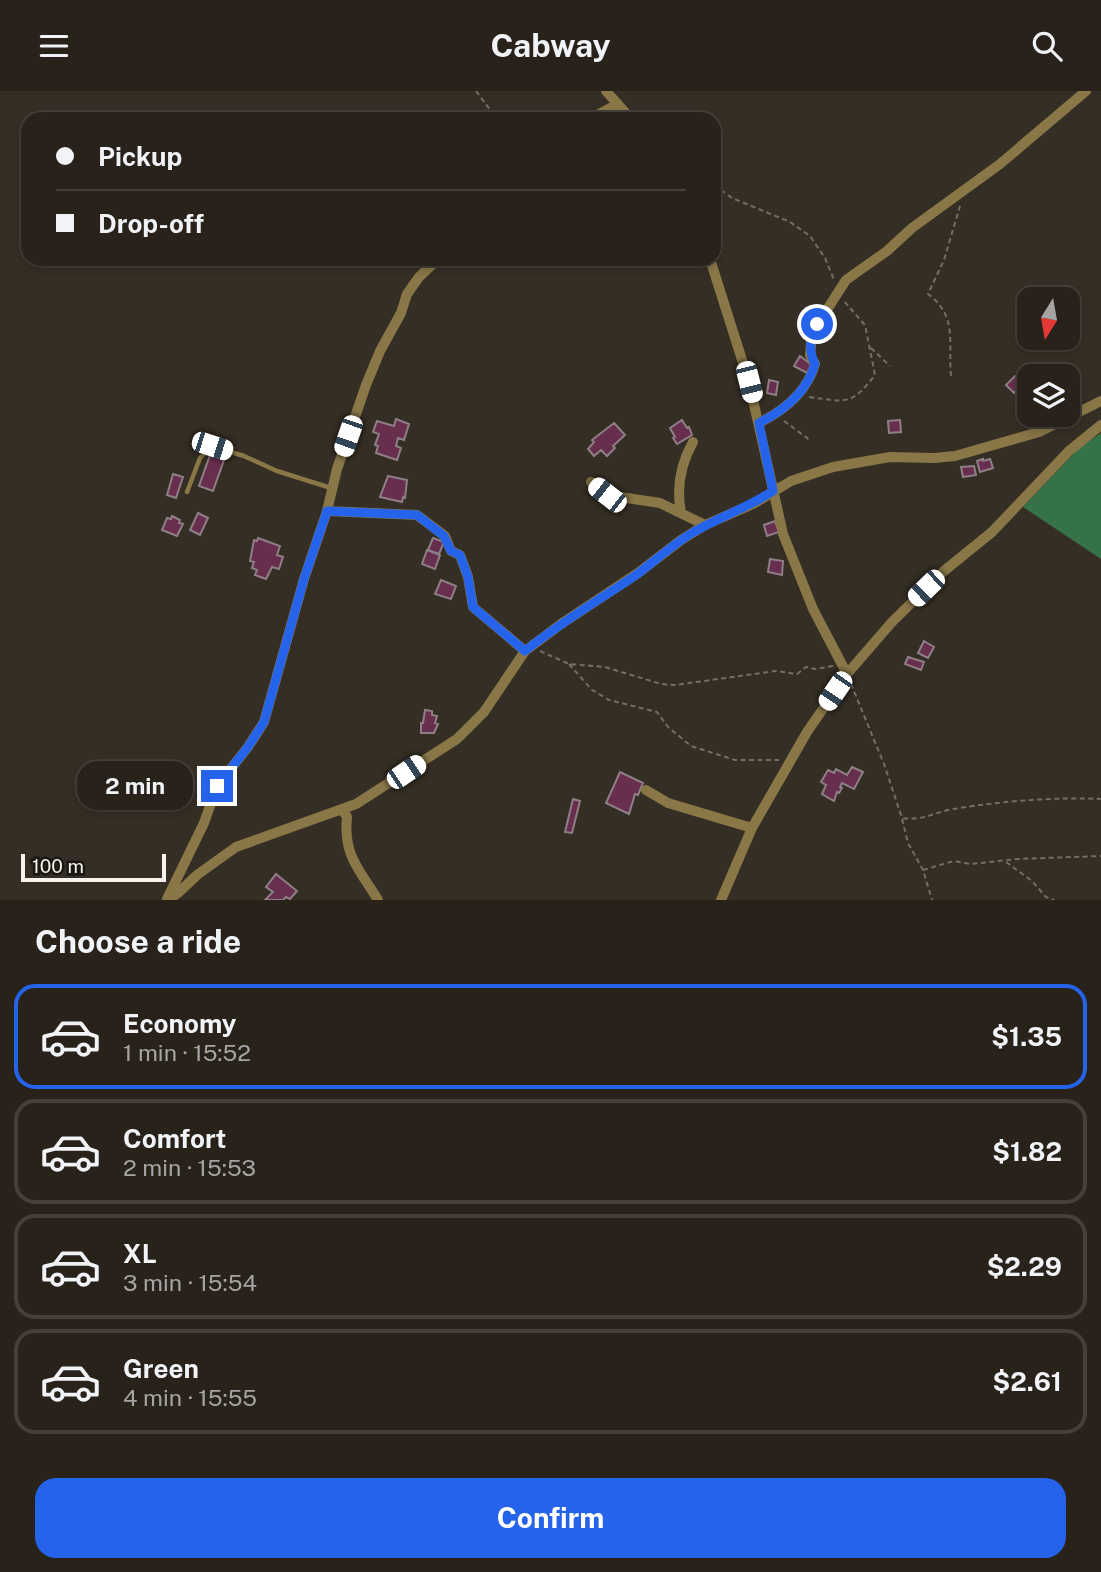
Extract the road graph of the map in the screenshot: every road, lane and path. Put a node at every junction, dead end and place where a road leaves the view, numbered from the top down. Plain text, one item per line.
1 (476, 91) edge
2 (606, 91) edge
3 (1086, 91) edge
4 (618, 104) junction
5 (492, 112) edge
6 (603, 112) edge
7 (625, 112) edge
8 (721, 189) edge
9 (964, 191) junction
10 (431, 266) edge
11 (712, 266) edge
12 (837, 293) junction
13 (870, 348) junction
14 (891, 366) dead end
15 (951, 376) dead end
16 (801, 392) junction
17 (1101, 401) edge
18 (774, 415) junction
19 (759, 423) junction
20 (1101, 425) edge
21 (811, 441) dead end
22 (694, 442) dead end
23 (591, 482) dead end
24 (332, 488) junction
25 (773, 491) junction
26 (187, 492) dead end
27 (327, 511) junction
28 (681, 513) junction
29 (705, 525) junction
30 (527, 649) junction
31 (569, 663) junction
32 (844, 669) junction
33 (794, 759) junction
34 (646, 790) dead end
35 (1101, 799) edge
36 (342, 809) junction
37 (902, 818) junction
38 (752, 828) junction
39 (1101, 856) edge
40 (1004, 861) junction
41 (923, 870) junction
42 (167, 900) edge
43 (378, 900) edge
44 (721, 900) edge
45 (932, 900) edge
46 (1054, 900) edge

1 - 5 path
2 - 4 street
3 - 9 street
4 - 6 street
4 - 7 street
8 - 12 path
9 - 12 street
9 - 15 path
10 - 24 street
11 - 19 street
12 - 13 path
12 - 16 street
13 - 14 path
13 - 16 path
16 - 18 street
17 - 25 street
18 - 19 street
18 - 21 path
19 - 25 street
20 - 32 street
22 - 28 street
23 - 28 street
24 - 26 lane
24 - 27 street
25 - 29 street
25 - 32 street
27 - 30 street
27 - 42 street
28 - 29 street
29 - 30 street
30 - 31 path
30 - 36 street
31 - 32 path
31 - 33 path
32 - 33 street
32 - 37 path
33 - 38 street
34 - 38 street
35 - 37 path
36 - 42 street
36 - 43 street
37 - 41 path
38 - 44 street
39 - 40 path
40 - 41 path
40 - 46 path
41 - 45 path

